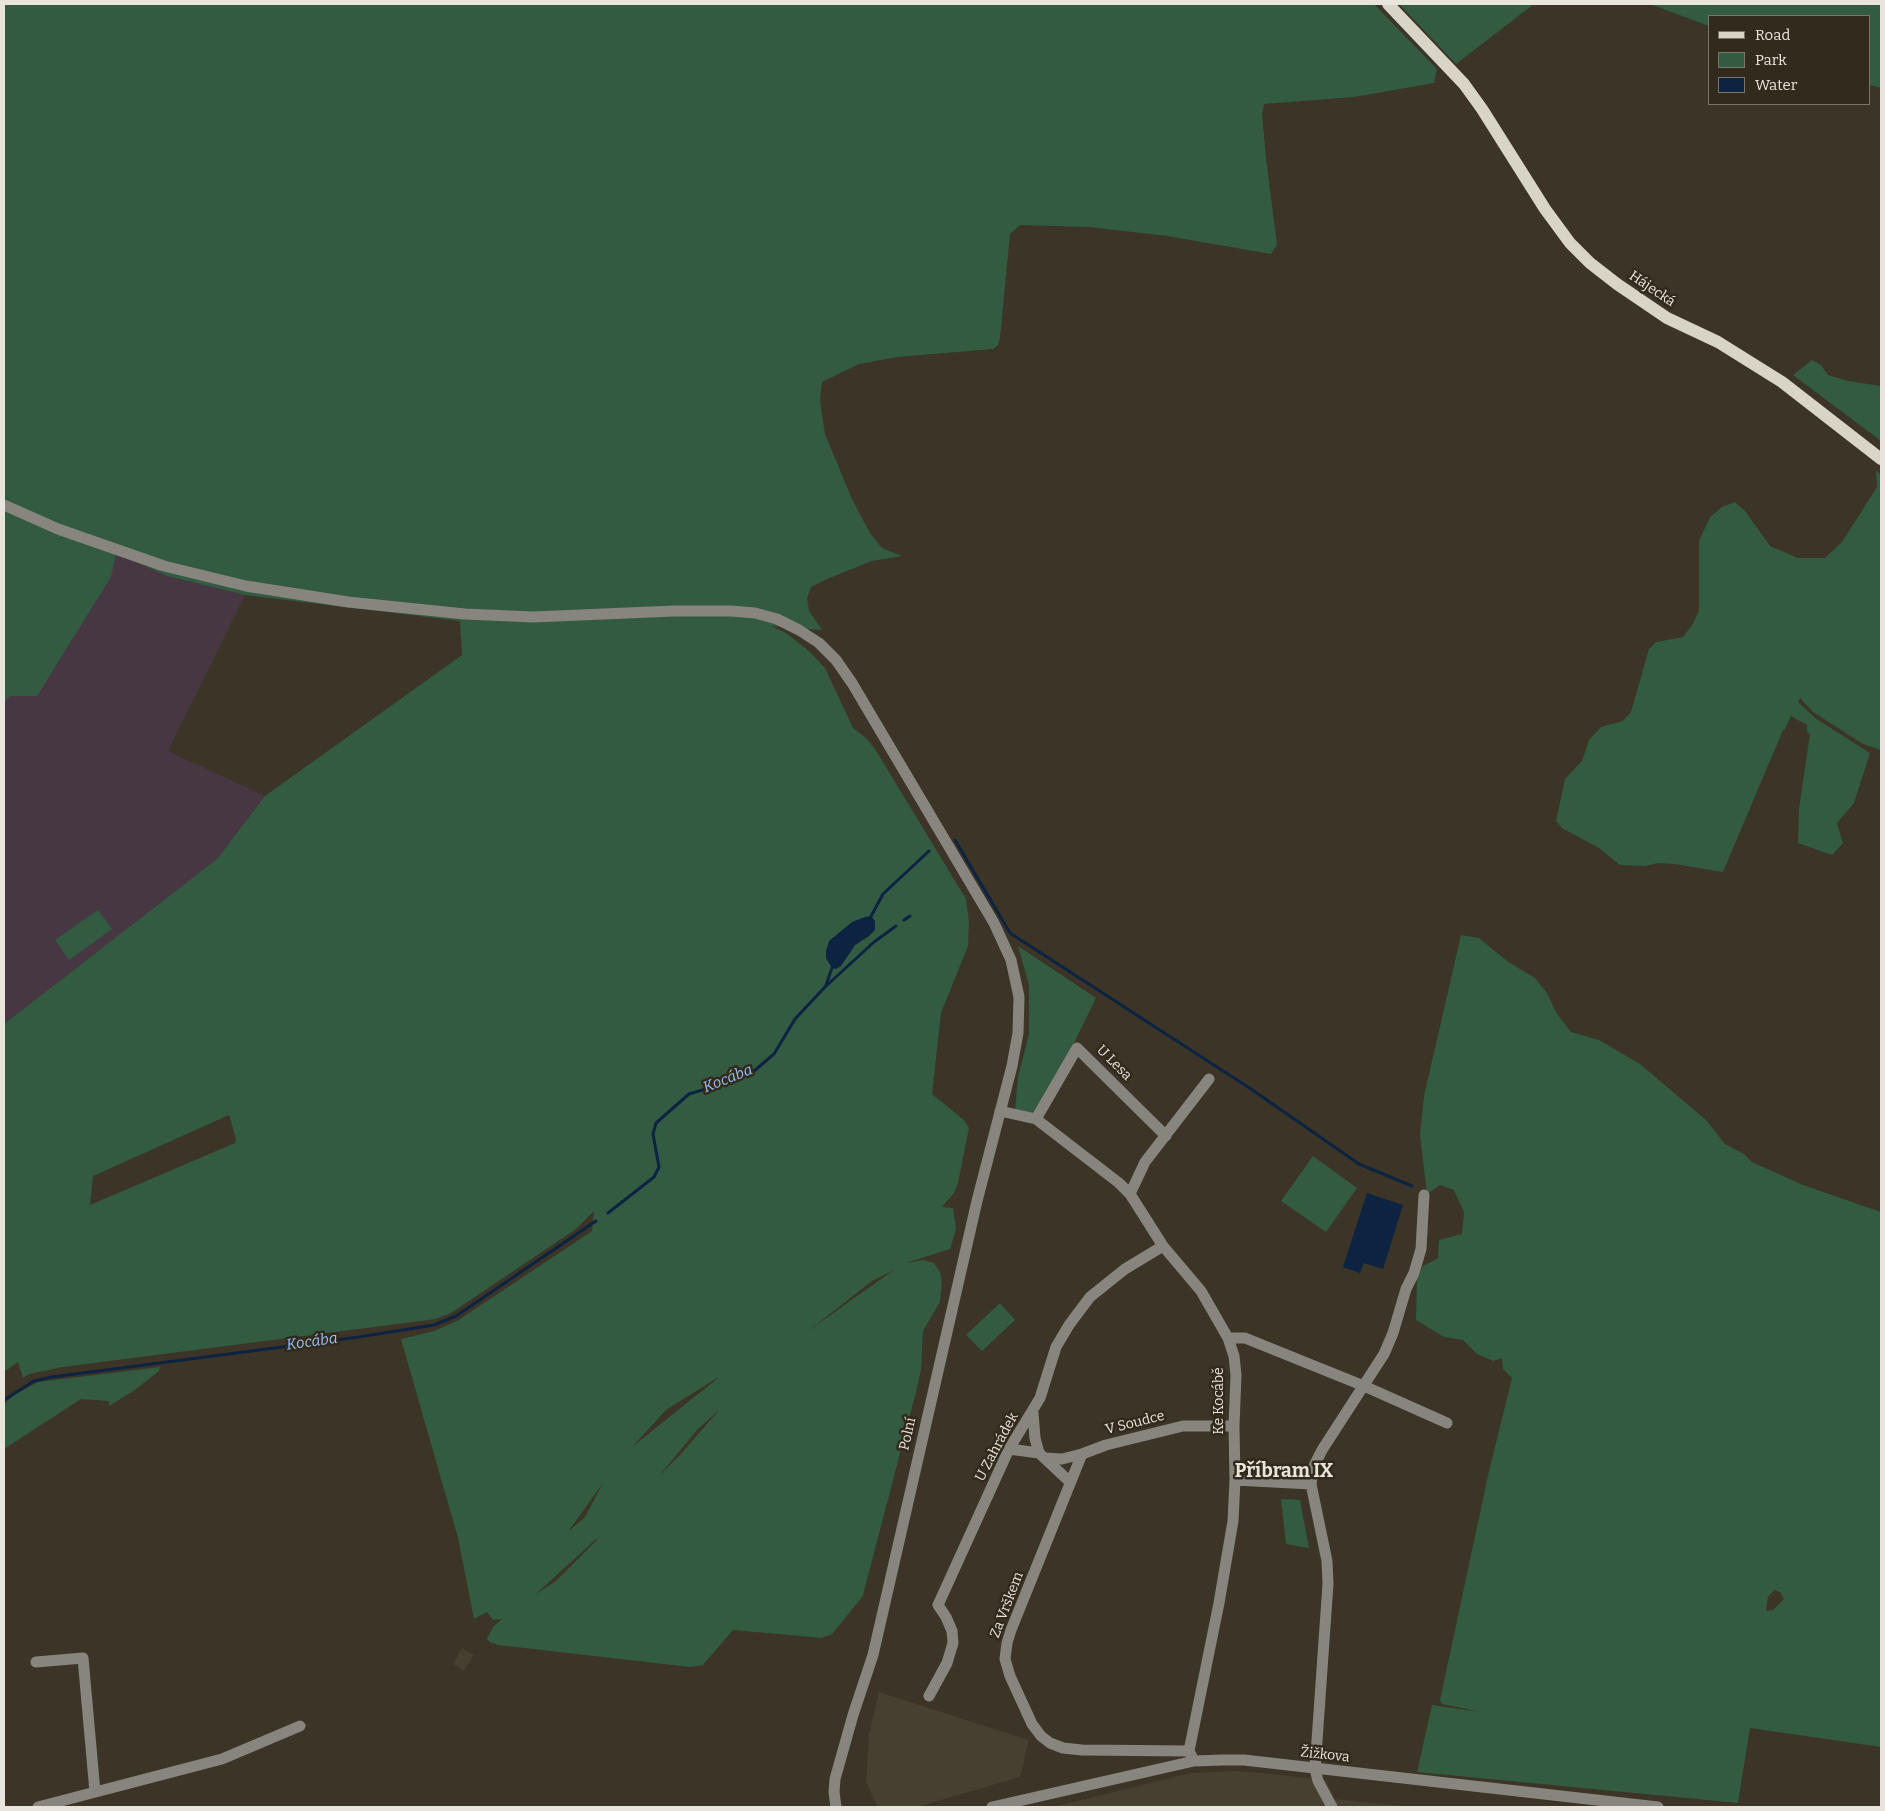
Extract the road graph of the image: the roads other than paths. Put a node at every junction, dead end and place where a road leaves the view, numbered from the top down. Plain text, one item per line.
1 (1388, 4) edge
2 (1881, 459) edge
3 (4, 505) edge
4 (1209, 1079) dead end
5 (1000, 1111) junction
6 (1036, 1119) junction
7 (1166, 1136) junction
8 (1130, 1194) junction
9 (1424, 1195) dead end
10 (1163, 1246) junction
11 (1228, 1338) junction
12 (1364, 1386) junction
13 (1033, 1411) junction
14 (1447, 1423) dead end
15 (1234, 1426) junction
16 (1009, 1449) junction
17 (1082, 1454) junction
18 (1042, 1455) junction
19 (1235, 1480) junction
20 (1070, 1482) junction
21 (1311, 1484) junction
22 (36, 1662) dead end
23 (929, 1696) dead end
24 (300, 1726) dead end
25 (1191, 1756) junction
26 (1315, 1769) junction
27 (95, 1792) junction
28 (38, 1807) edge
29 (836, 1807) edge
30 (992, 1807) edge
31 (1332, 1807) edge
32 (1658, 1807) edge

1 - 2 main road, Hájecká
3 - 5 street, Polní
4 - 7 street
5 - 6 street, Ke Kocábě
5 - 29 street, Polní
6 - 7 street, U Lesa
6 - 8 street, Ke Kocábě
7 - 8 street
8 - 10 street, Ke Kocábě
9 - 12 street
10 - 11 street, Ke Kocábě
10 - 13 street, U Zahrádek
11 - 12 street
11 - 15 street, Ke Kocábě
12 - 14 street
12 - 21 street
13 - 16 street, U Zahrádek
13 - 18 street
15 - 17 street, V Soudce
15 - 19 street, Ke Kocábě
16 - 18 street, V Soudce
16 - 23 street, U Zahrádek
17 - 18 street, V Soudce
17 - 20 street, Za Vrškem
18 - 20 street
19 - 21 street
19 - 25 street, Ke Kocábě
20 - 25 street, Za Vrškem
21 - 26 street
22 - 27 street
24 - 27 street
25 - 26 street, Žižkova
25 - 30 street, Žižkova
26 - 31 street
26 - 32 street, Žižkova
27 - 28 street

